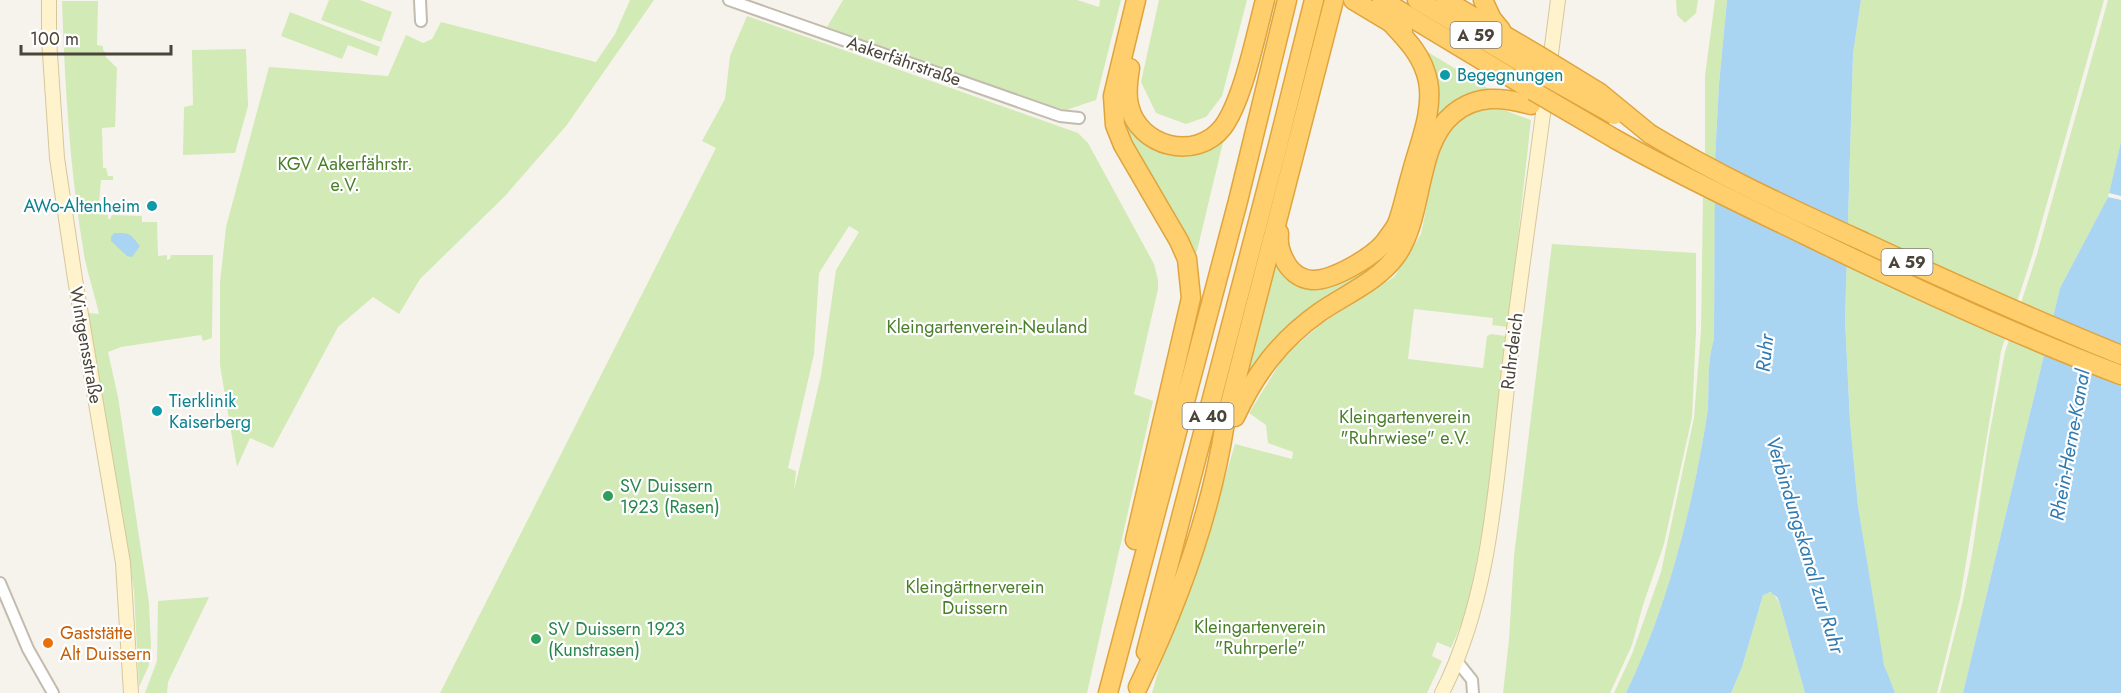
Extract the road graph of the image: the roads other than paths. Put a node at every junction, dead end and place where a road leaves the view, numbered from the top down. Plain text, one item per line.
1 (49, 0) edge
2 (420, 0) edge
3 (729, 0) edge
4 (1136, 0) edge
5 (1147, 0) edge
6 (1265, 0) edge
7 (1270, 0) edge
8 (1287, 0) edge
9 (1314, 0) edge
10 (1334, 0) edge
11 (1353, 0) edge
12 (1382, 0) edge
13 (1417, 0) edge
14 (1445, 0) edge
15 (1483, 0) edge
16 (1558, 0) edge
17 (421, 21) dead end
18 (1392, 24) junction
19 (1506, 36) junction
20 (1537, 63) junction
21 (1490, 67) junction
22 (1532, 98) junction
23 (1079, 118) dead end
24 (1290, 174) junction
25 (1238, 201) junction
26 (2121, 355) edge
27 (2121, 375) edge
28 (1220, 452) junction
29 (1142, 562) junction
30 (0, 583) edge
31 (1456, 660) junction
32 (1137, 690) edge
33 (130, 692) edge
34 (53, 693) edge
35 (1108, 693) edge
36 (1442, 693) edge
37 (1473, 693) edge

1 - 33 main road, Wintgensstraße
2 - 17 street
3 - 23 street, Aakerfährstraße
4 - 29 highway
5 - 6 highway
7 - 25 highway
8 - 25 highway, A 40
9 - 32 highway, A 40
10 - 24 highway
11 - 18 highway
12 - 21 highway, A 59
13 - 20 highway, A 59
14 - 19 highway
15 - 19 highway
16 - 31 main road, Ruhrdeich
18 - 21 highway
18 - 24 highway
19 - 20 highway
20 - 26 highway, A 59, bridge
21 - 22 highway, A 59
22 - 27 highway, A 59, bridge
22 - 28 highway
24 - 28 highway
25 - 29 highway, A 40
28 - 32 highway
29 - 35 highway, A 40
30 - 34 street
31 - 36 main road, Ruhrdeich
31 - 37 street

